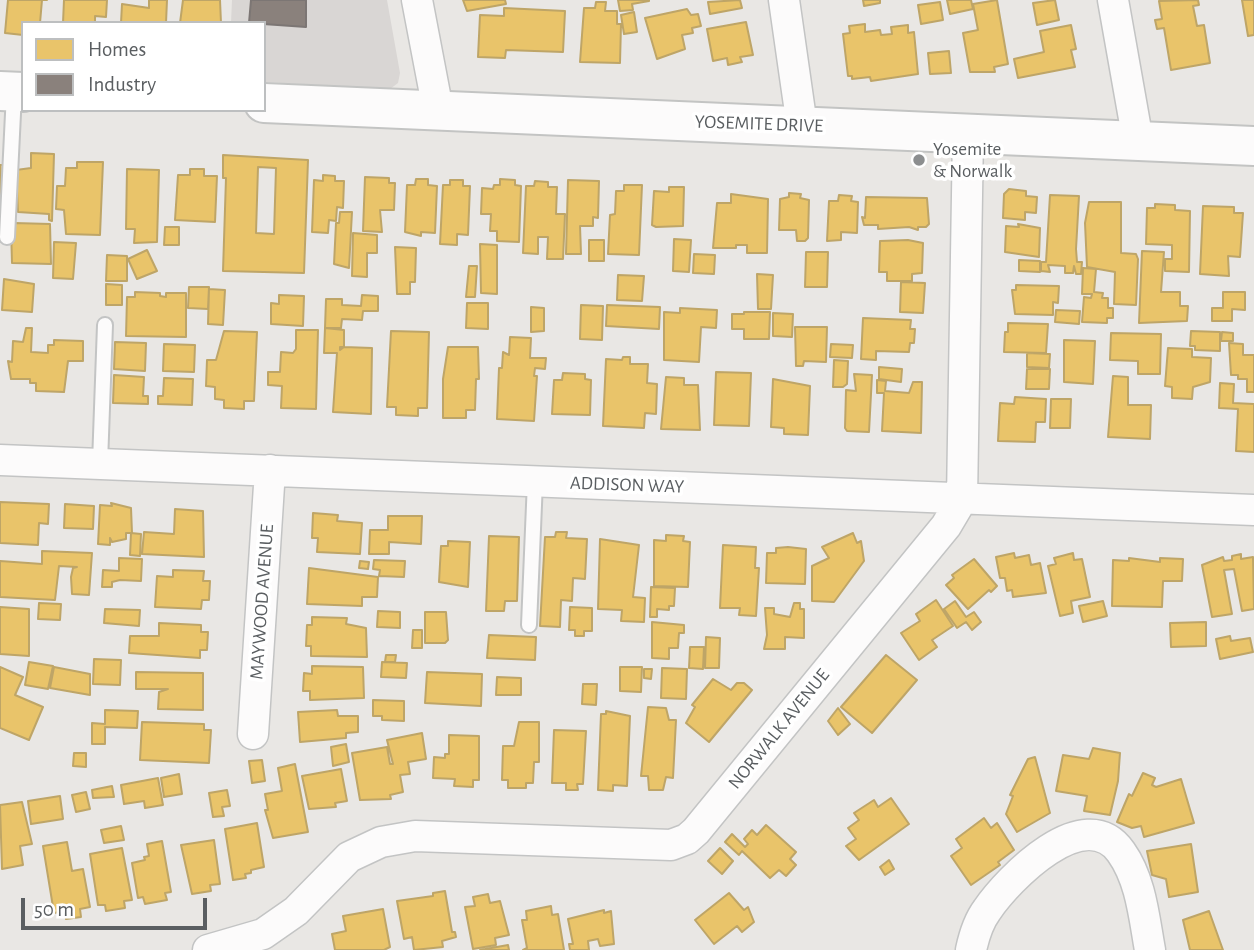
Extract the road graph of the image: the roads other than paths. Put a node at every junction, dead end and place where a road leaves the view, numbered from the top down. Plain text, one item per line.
1 (417, 0) edge
2 (784, 0) edge
3 (1113, 0) edge
4 (12, 92) edge
5 (266, 103) edge
6 (438, 110) junction
7 (802, 126) junction
8 (968, 134) junction
9 (1138, 141) junction
10 (1254, 146) edge
11 (8, 237) dead end
12 (105, 325) dead end
13 (0, 460) edge
14 (100, 463) junction
15 (270, 470) junction
16 (535, 481) junction
17 (962, 499) junction
18 (1254, 510) edge
19 (529, 625) dead end
20 (253, 734) dead end
21 (208, 950) edge
22 (971, 950) edge
23 (1150, 950) edge

1 - 6 street
2 - 7 street
3 - 9 street
4 - 11 lane
5 - 6 street, YOSEMITE DRIVE
6 - 7 street, YOSEMITE DRIVE
7 - 8 street, YOSEMITE DRIVE
8 - 9 street, YOSEMITE DRIVE
8 - 17 street
9 - 10 street, YOSEMITE DRIVE
12 - 14 lane
13 - 14 street, ADDISON WAY
14 - 15 street, ADDISON WAY
15 - 16 street, ADDISON WAY
15 - 20 street, MAYWOOD AVENUE
16 - 17 street, ADDISON WAY
16 - 19 lane
17 - 18 street, ADDISON WAY
17 - 21 street, NORWALK AVENUE
22 - 23 street

